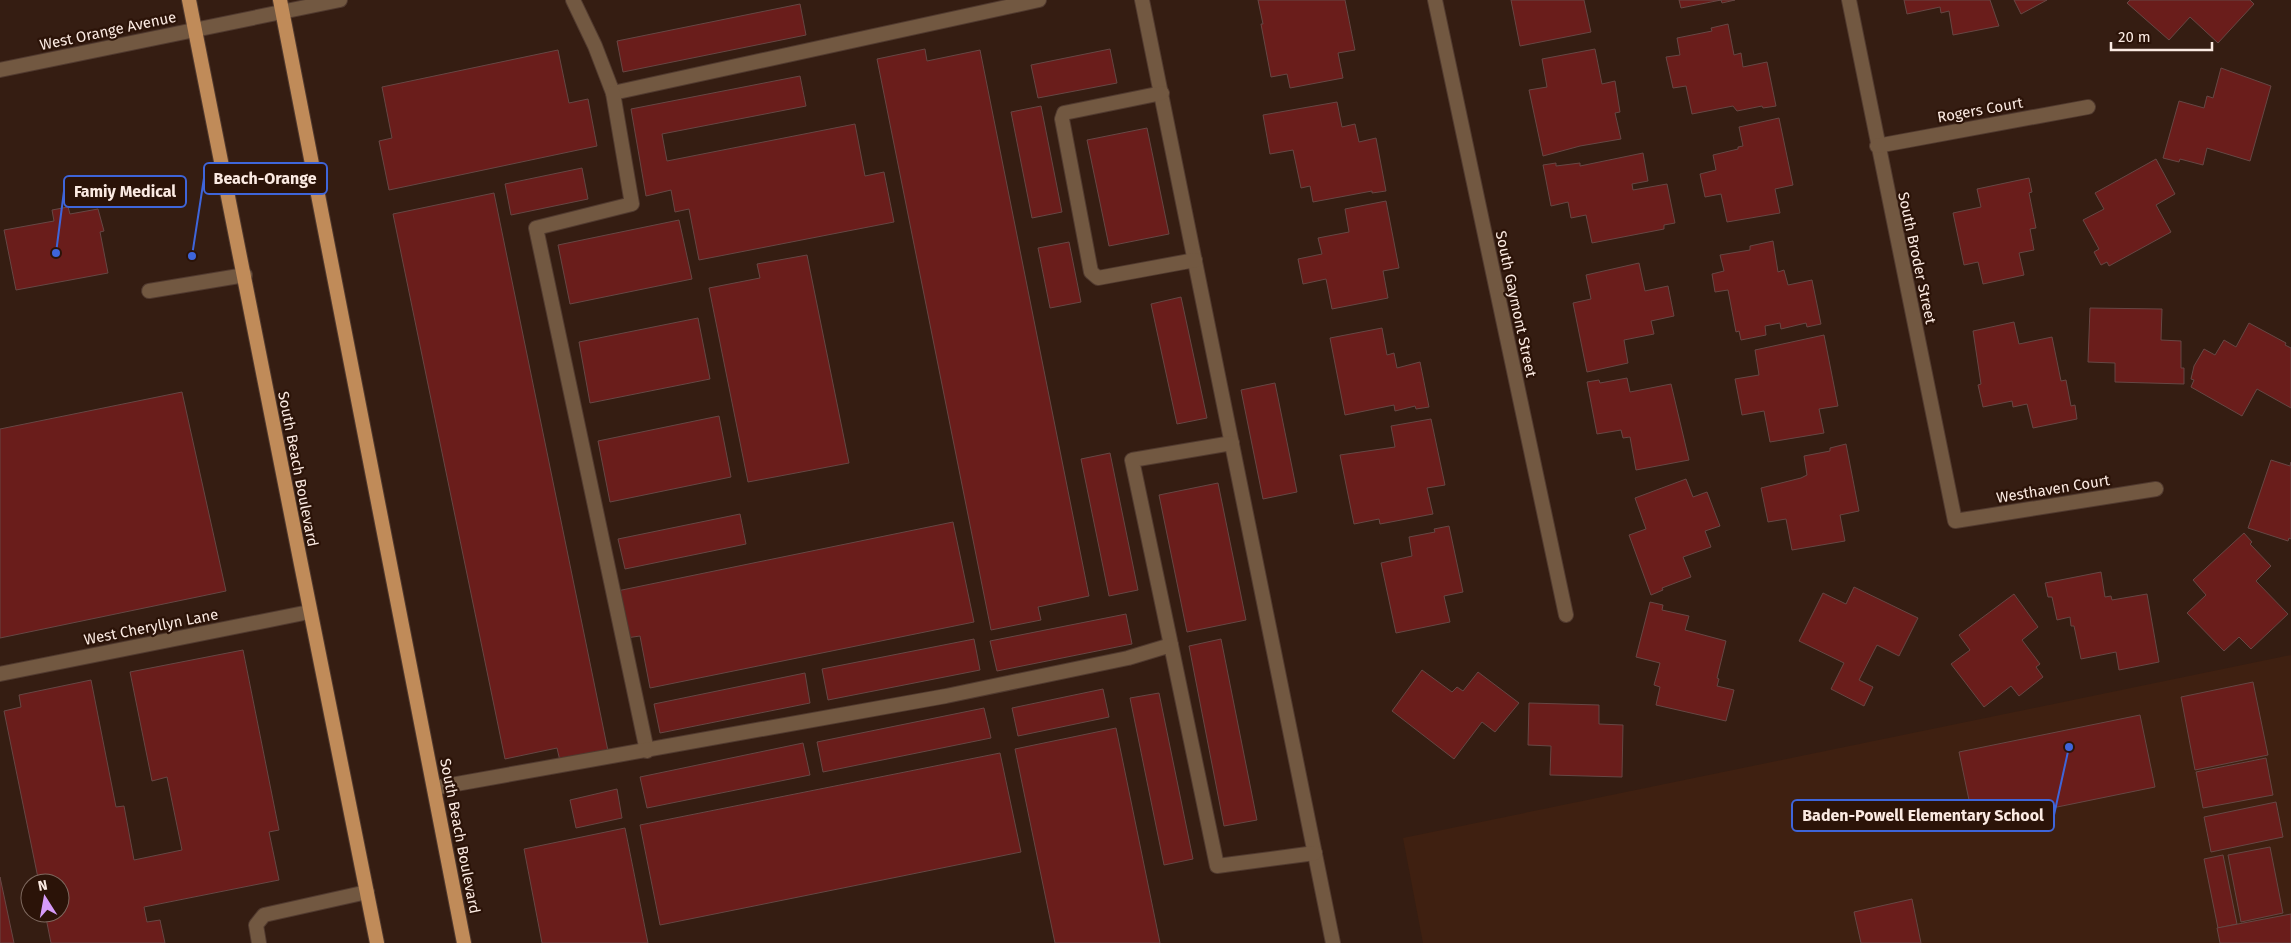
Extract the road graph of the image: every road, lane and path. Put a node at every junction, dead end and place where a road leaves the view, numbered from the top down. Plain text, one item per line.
1 (189, 0) edge
2 (340, 0) edge
3 (573, 0) edge
4 (1039, 0) edge
5 (1435, 0) edge
6 (1849, 0) edge
7 (1141, 1) edge
8 (281, 6) edge
9 (195, 29) junction
10 (0, 70) edge
11 (613, 93) junction
12 (1162, 93) junction
13 (2088, 107) dead end
14 (1877, 146) junction
15 (1196, 260) junction
16 (245, 275) junction
17 (148, 291) dead end
18 (1232, 443) junction
19 (2156, 489) dead end
20 (1955, 521) joint
21 (309, 612) junction
22 (1566, 615) dead end
23 (1171, 645) junction
24 (0, 674) edge
25 (647, 751) junction
26 (434, 788) junction
27 (1315, 853) junction
28 (367, 892) junction
29 (259, 943) edge
30 (378, 943) edge
31 (464, 943) edge
32 (1333, 943) edge

1 - 9 main road, South Beach Boulevard
2 - 8 street, West Orange Avenue
3 - 11 street
4 - 11 street
5 - 22 street, South Gaymont Street
6 - 14 street, South Broder Street
7 - 12 street
8 - 9 street, West Orange Avenue
8 - 26 main road, South Beach Boulevard
9 - 10 street, West Orange Avenue
9 - 16 main road, South Beach Boulevard
11 - 25 street
12 - 15 street
12 - 15 street
13 - 14 street, Rogers Court
14 - 20 street, South Broder Street
15 - 18 street
16 - 17 street
16 - 21 main road, South Beach Boulevard
18 - 23 street
18 - 27 street
19 - 20 street, Westhaven Court
21 - 24 street, West Cheryllyn Lane
21 - 28 main road, South Beach Boulevard
23 - 25 street
23 - 27 street
25 - 26 street
26 - 31 main road, South Beach Boulevard
27 - 32 street
28 - 29 street
28 - 30 main road, South Beach Boulevard

